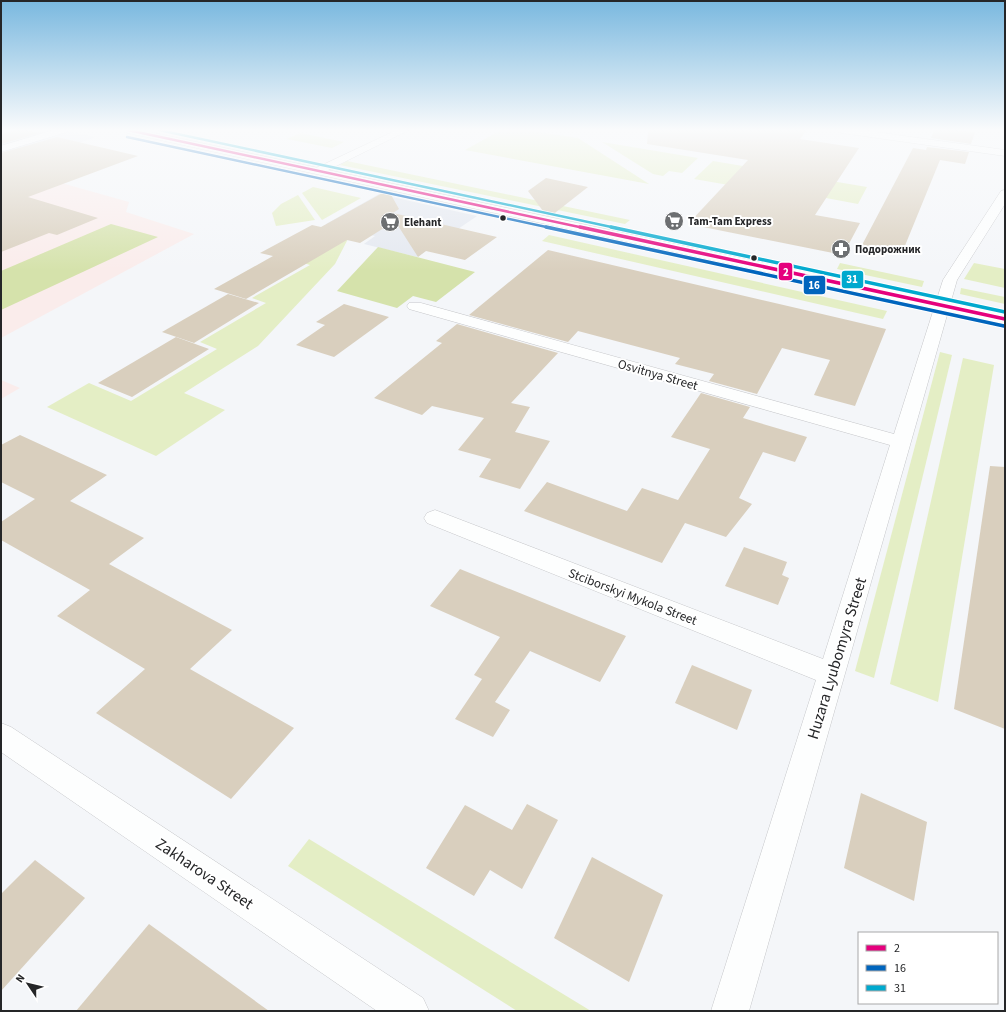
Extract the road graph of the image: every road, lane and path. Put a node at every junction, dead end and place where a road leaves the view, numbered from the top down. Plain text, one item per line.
1 (347, 177) edge
2 (1005, 194) edge
3 (942, 305) junction
4 (415, 306) dead end
5 (1005, 319) edge
6 (901, 442) junction
7 (435, 518) dead end
8 (831, 674) junction
9 (1, 736) edge
10 (410, 1011) edge
11 (730, 1011) edge

1 - 3 street
2 - 3 street, Huzara Lyubomyra Street
3 - 5 street
3 - 6 street, Huzara Lyubomyra Street
4 - 6 street, Osvitnya Street
6 - 8 street, Huzara Lyubomyra Street
7 - 8 street, Stciborskyi Mykola Street
8 - 11 street, Huzara Lyubomyra Street
9 - 10 street, Zakharova Street

